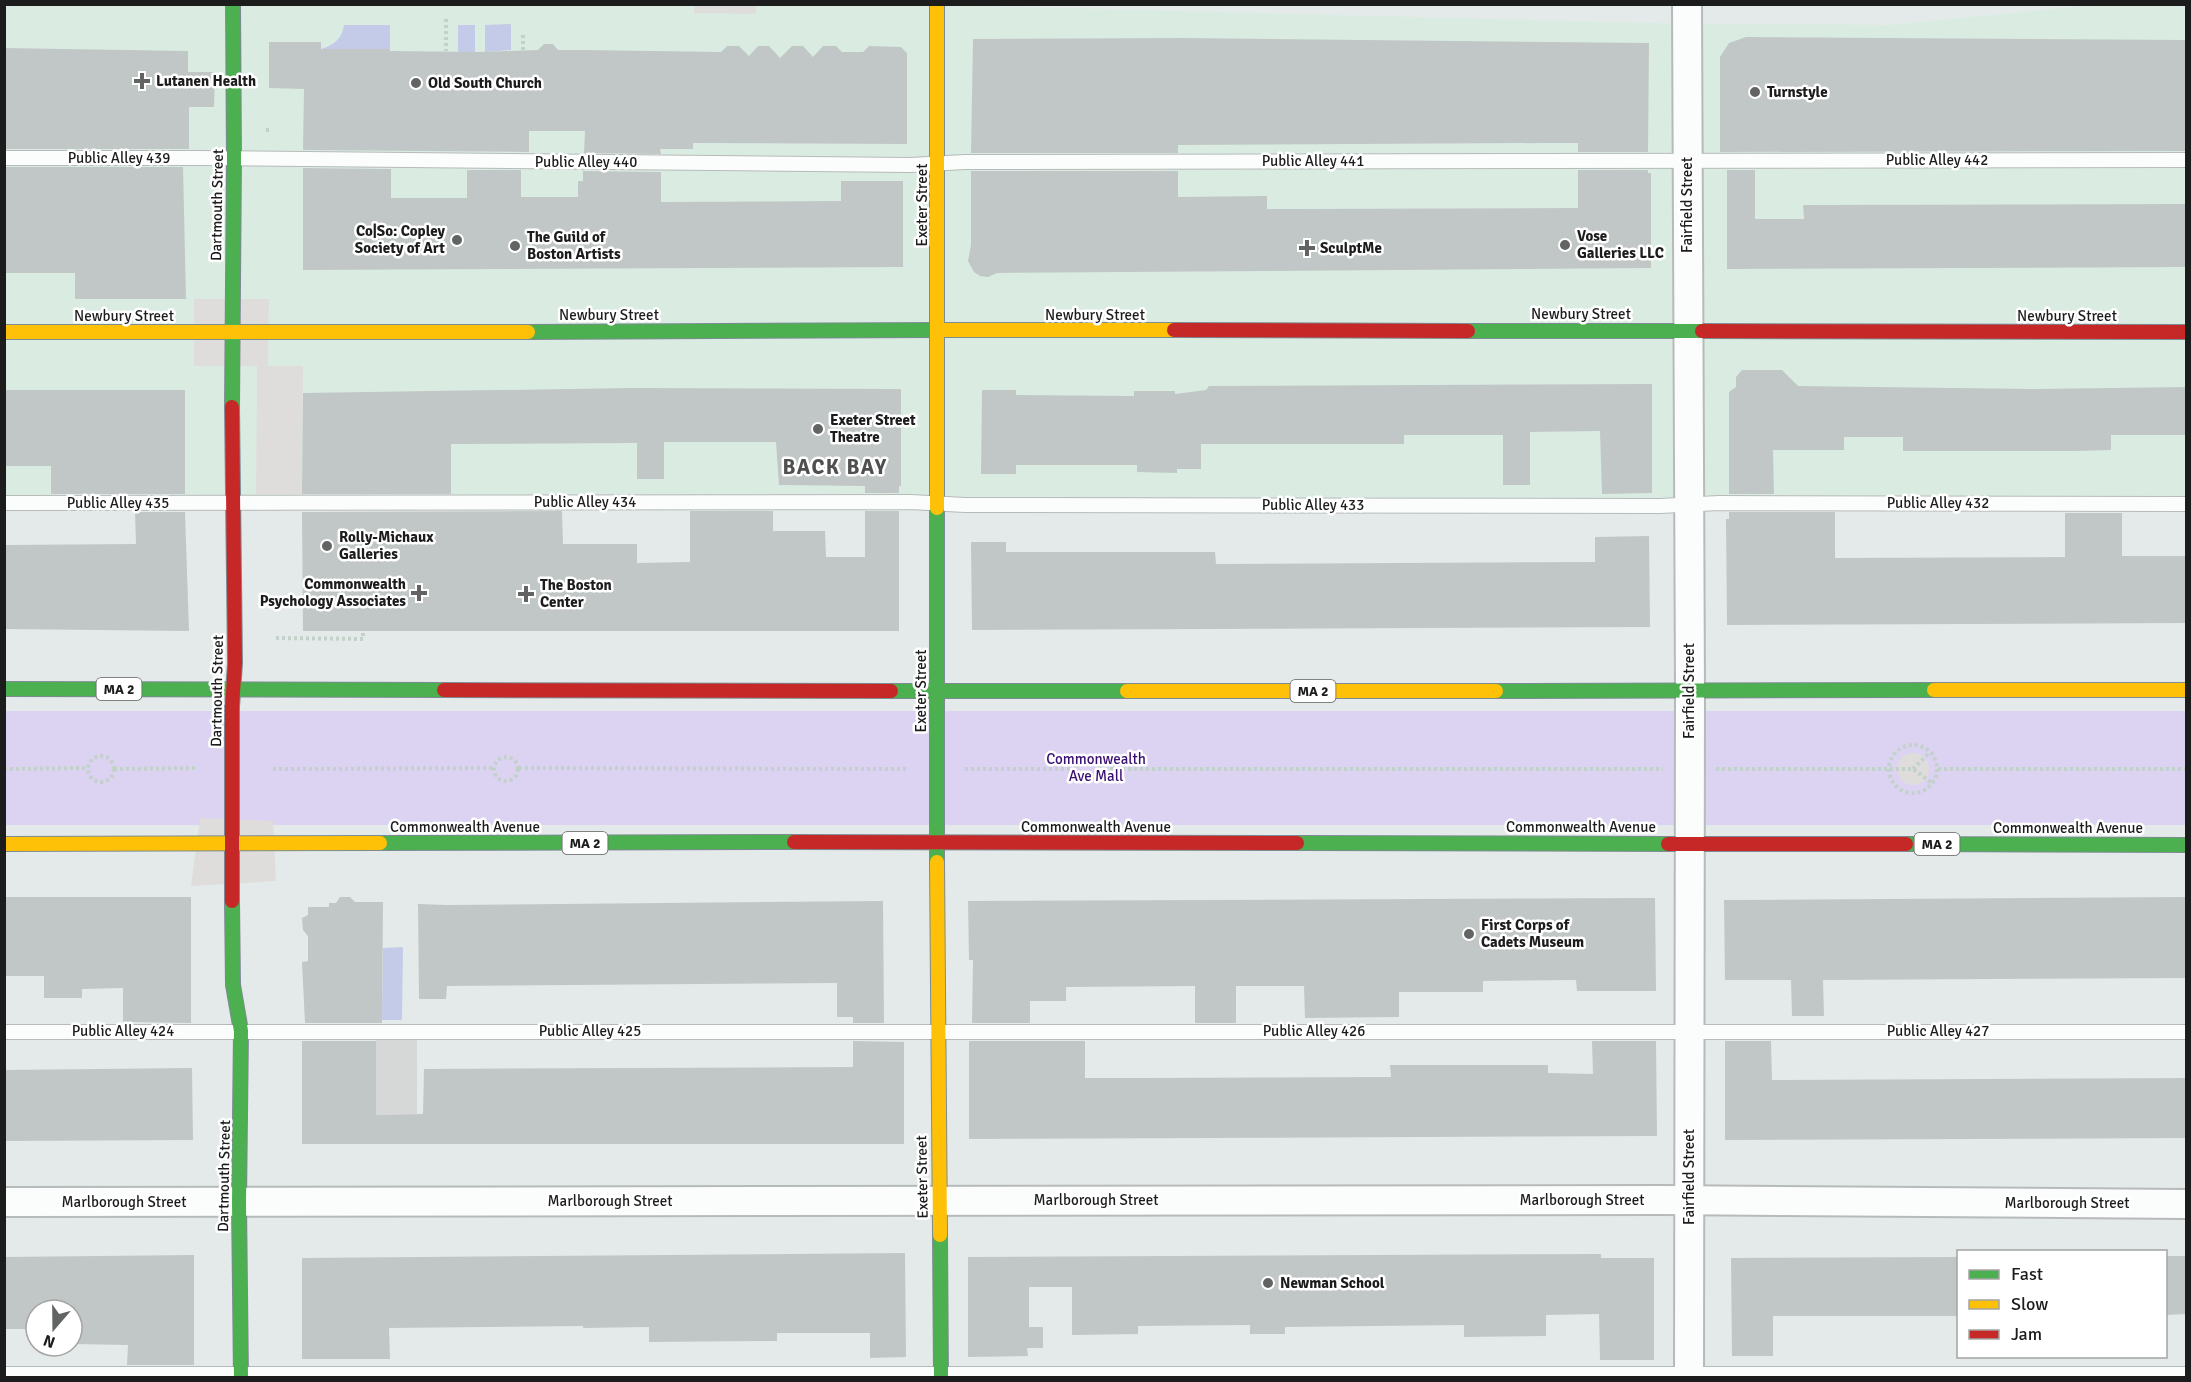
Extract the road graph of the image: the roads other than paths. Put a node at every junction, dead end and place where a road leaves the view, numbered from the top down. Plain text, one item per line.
1 (232, 4) edge
2 (937, 4) edge
3 (1687, 4) edge
4 (4, 158) edge
5 (234, 159) junction
6 (1687, 160) junction
7 (2187, 160) edge
8 (939, 163) junction
9 (938, 330) junction
10 (4, 332) edge
11 (231, 332) junction
12 (1688, 332) junction
13 (2187, 332) edge
14 (232, 502) junction
15 (4, 503) edge
16 (938, 503) junction
17 (1689, 504) junction
18 (2187, 504) edge
19 (4, 689) edge
20 (233, 690) junction
21 (2187, 690) edge
22 (937, 691) junction
23 (1690, 691) junction
24 (938, 843) junction
25 (1688, 843) junction
26 (4, 844) edge
27 (232, 844) junction
28 (2187, 845) edge
29 (241, 1031) junction
30 (938, 1031) junction
31 (1689, 1031) junction
32 (4, 1032) edge
33 (2187, 1032) edge
34 (939, 1200) junction
35 (1688, 1200) junction
36 (4, 1202) edge
37 (239, 1202) junction
38 (2187, 1204) edge
39 (4, 1374) edge
40 (2187, 1374) edge
41 (241, 1375) edge
42 (941, 1375) edge
43 (1689, 1375) edge

1 - 5 main road, Dartmouth Street
2 - 8 main road, Exeter Street
3 - 6 street, Fairfield Street
4 - 5 lane, Public Alley 439
5 - 8 lane, Public Alley 440
5 - 11 main road, Dartmouth Street
6 - 7 lane, Public Alley 442
6 - 8 lane, Public Alley 441
6 - 12 street, Fairfield Street
8 - 9 main road, Exeter Street
9 - 11 main road, Newbury Street
9 - 12 main road, Newbury Street
9 - 16 main road, Exeter Street
10 - 11 main road, Newbury Street
11 - 14 main road, Dartmouth Street
12 - 13 main road, Newbury Street
12 - 17 street, Fairfield Street
14 - 15 lane, Public Alley 435
14 - 16 lane, Public Alley 434
14 - 20 main road, Dartmouth Street
16 - 17 lane, Public Alley 433
16 - 22 main road, Exeter Street
17 - 18 lane, Public Alley 432
17 - 23 street, Fairfield Street
19 - 20 main road, MA 2
20 - 22 main road, MA 2
20 - 27 main road, Dartmouth Street
21 - 23 main road, MA 2
22 - 23 main road, MA 2
22 - 24 main road, Exeter Street
23 - 25 street, Fairfield Street
24 - 25 main road, Commonwealth Avenue / MA 2
24 - 27 main road, Commonwealth Avenue / MA 2
24 - 30 main road, Exeter Street
25 - 28 main road, Commonwealth Avenue / MA 2
25 - 31 street, Fairfield Street
26 - 27 main road, Commonwealth Avenue / MA 2
27 - 29 main road, Dartmouth Street
29 - 30 lane, Public Alley 425
29 - 32 lane, Public Alley 424
29 - 37 main road, Dartmouth Street
30 - 31 lane, Public Alley 426
30 - 34 main road, Exeter Street
31 - 33 lane, Public Alley 427
31 - 35 street, Fairfield Street
34 - 35 street, Marlborough Street
34 - 37 street, Marlborough Street
34 - 42 main road, Exeter Street
35 - 38 street, Marlborough Street
35 - 43 street, Fairfield Street
36 - 37 street, Marlborough Street
37 - 41 main road, Dartmouth Street
39 - 41 lane
40 - 43 lane
41 - 42 lane
42 - 43 lane

